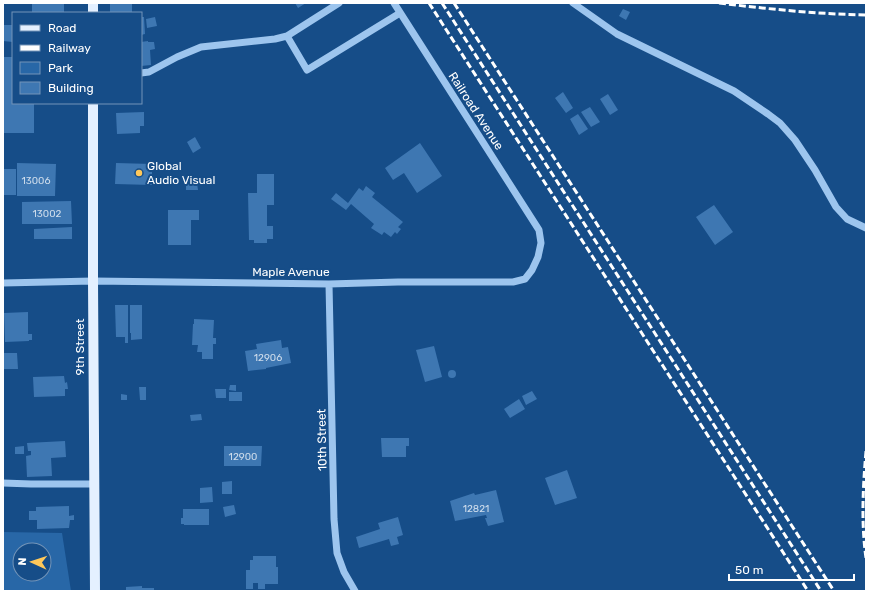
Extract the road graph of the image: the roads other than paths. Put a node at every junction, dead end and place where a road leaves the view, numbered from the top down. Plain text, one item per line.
1 (339, 3) edge
2 (394, 3) edge
3 (574, 3) edge
4 (400, 12) junction
5 (287, 36) junction
6 (142, 73) edge
7 (93, 104) edge
8 (866, 228) edge
9 (539, 230) joint
10 (93, 281) junction
11 (3, 283) edge
12 (329, 284) junction
13 (3, 483) edge
14 (94, 484) junction
15 (95, 591) edge
16 (355, 591) edge

1 - 5 street
2 - 4 street, Railroad Avenue
3 - 8 street
4 - 5 street
4 - 9 street, Railroad Avenue
5 - 6 street
7 - 10 main road, 9th Street
9 - 12 street, Maple Avenue
10 - 11 street, Maple Avenue
10 - 12 street, Maple Avenue
10 - 14 main road, 9th Street
12 - 16 street, 10th Street
13 - 14 street
14 - 15 main road, 9th Street

